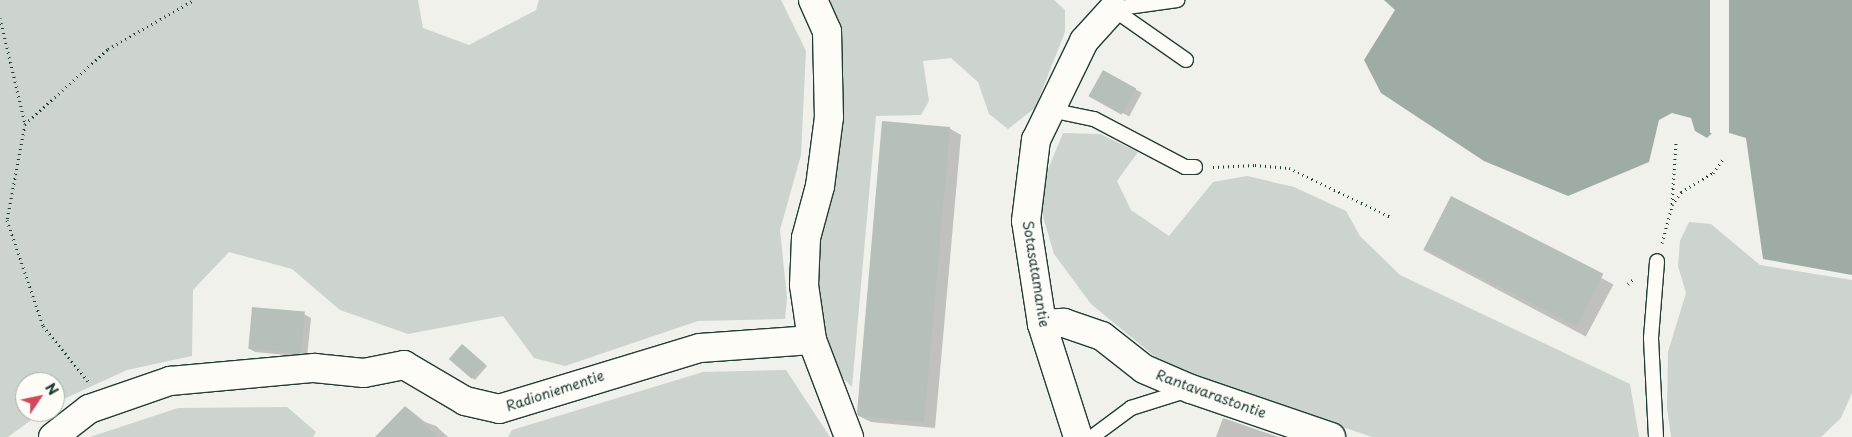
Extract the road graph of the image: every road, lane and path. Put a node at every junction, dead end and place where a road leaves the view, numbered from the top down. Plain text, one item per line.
1 (194, 0) edge
2 (813, 0) edge
3 (1177, 0) edge
4 (1117, 5) edge
5 (0, 18) edge
6 (1186, 60) dead end
7 (1050, 110) junction
8 (25, 124) junction
9 (1676, 142) dead end
10 (1724, 157) dead end
11 (1195, 167) joint
12 (1672, 205) junction
13 (1391, 217) dead end
14 (1657, 261) junction
15 (1628, 284) dead end
16 (1042, 324) junction
17 (812, 340) junction
18 (1192, 390) junction
19 (105, 403) junction
20 (52, 437) edge
21 (849, 437) edge
22 (1078, 437) edge
23 (1092, 437) edge
24 (1330, 437) edge
25 (1656, 437) edge

1 - 8 path
2 - 17 street
3 - 4 lane
4 - 6 lane
4 - 7 street, Sotasatamantie
5 - 8 path
7 - 11 lane
7 - 16 street, Sotasatamantie
8 - 19 path
9 - 12 path
10 - 12 path
11 - 13 path
12 - 14 path
14 - 15 path
14 - 25 lane
16 - 18 street, Rantavarastontie
16 - 22 street, Sotasatamantie
17 - 19 street, Radioniementie
17 - 21 street
18 - 23 lane
18 - 24 street, Rantavarastontie
19 - 20 street, Radioniementie

